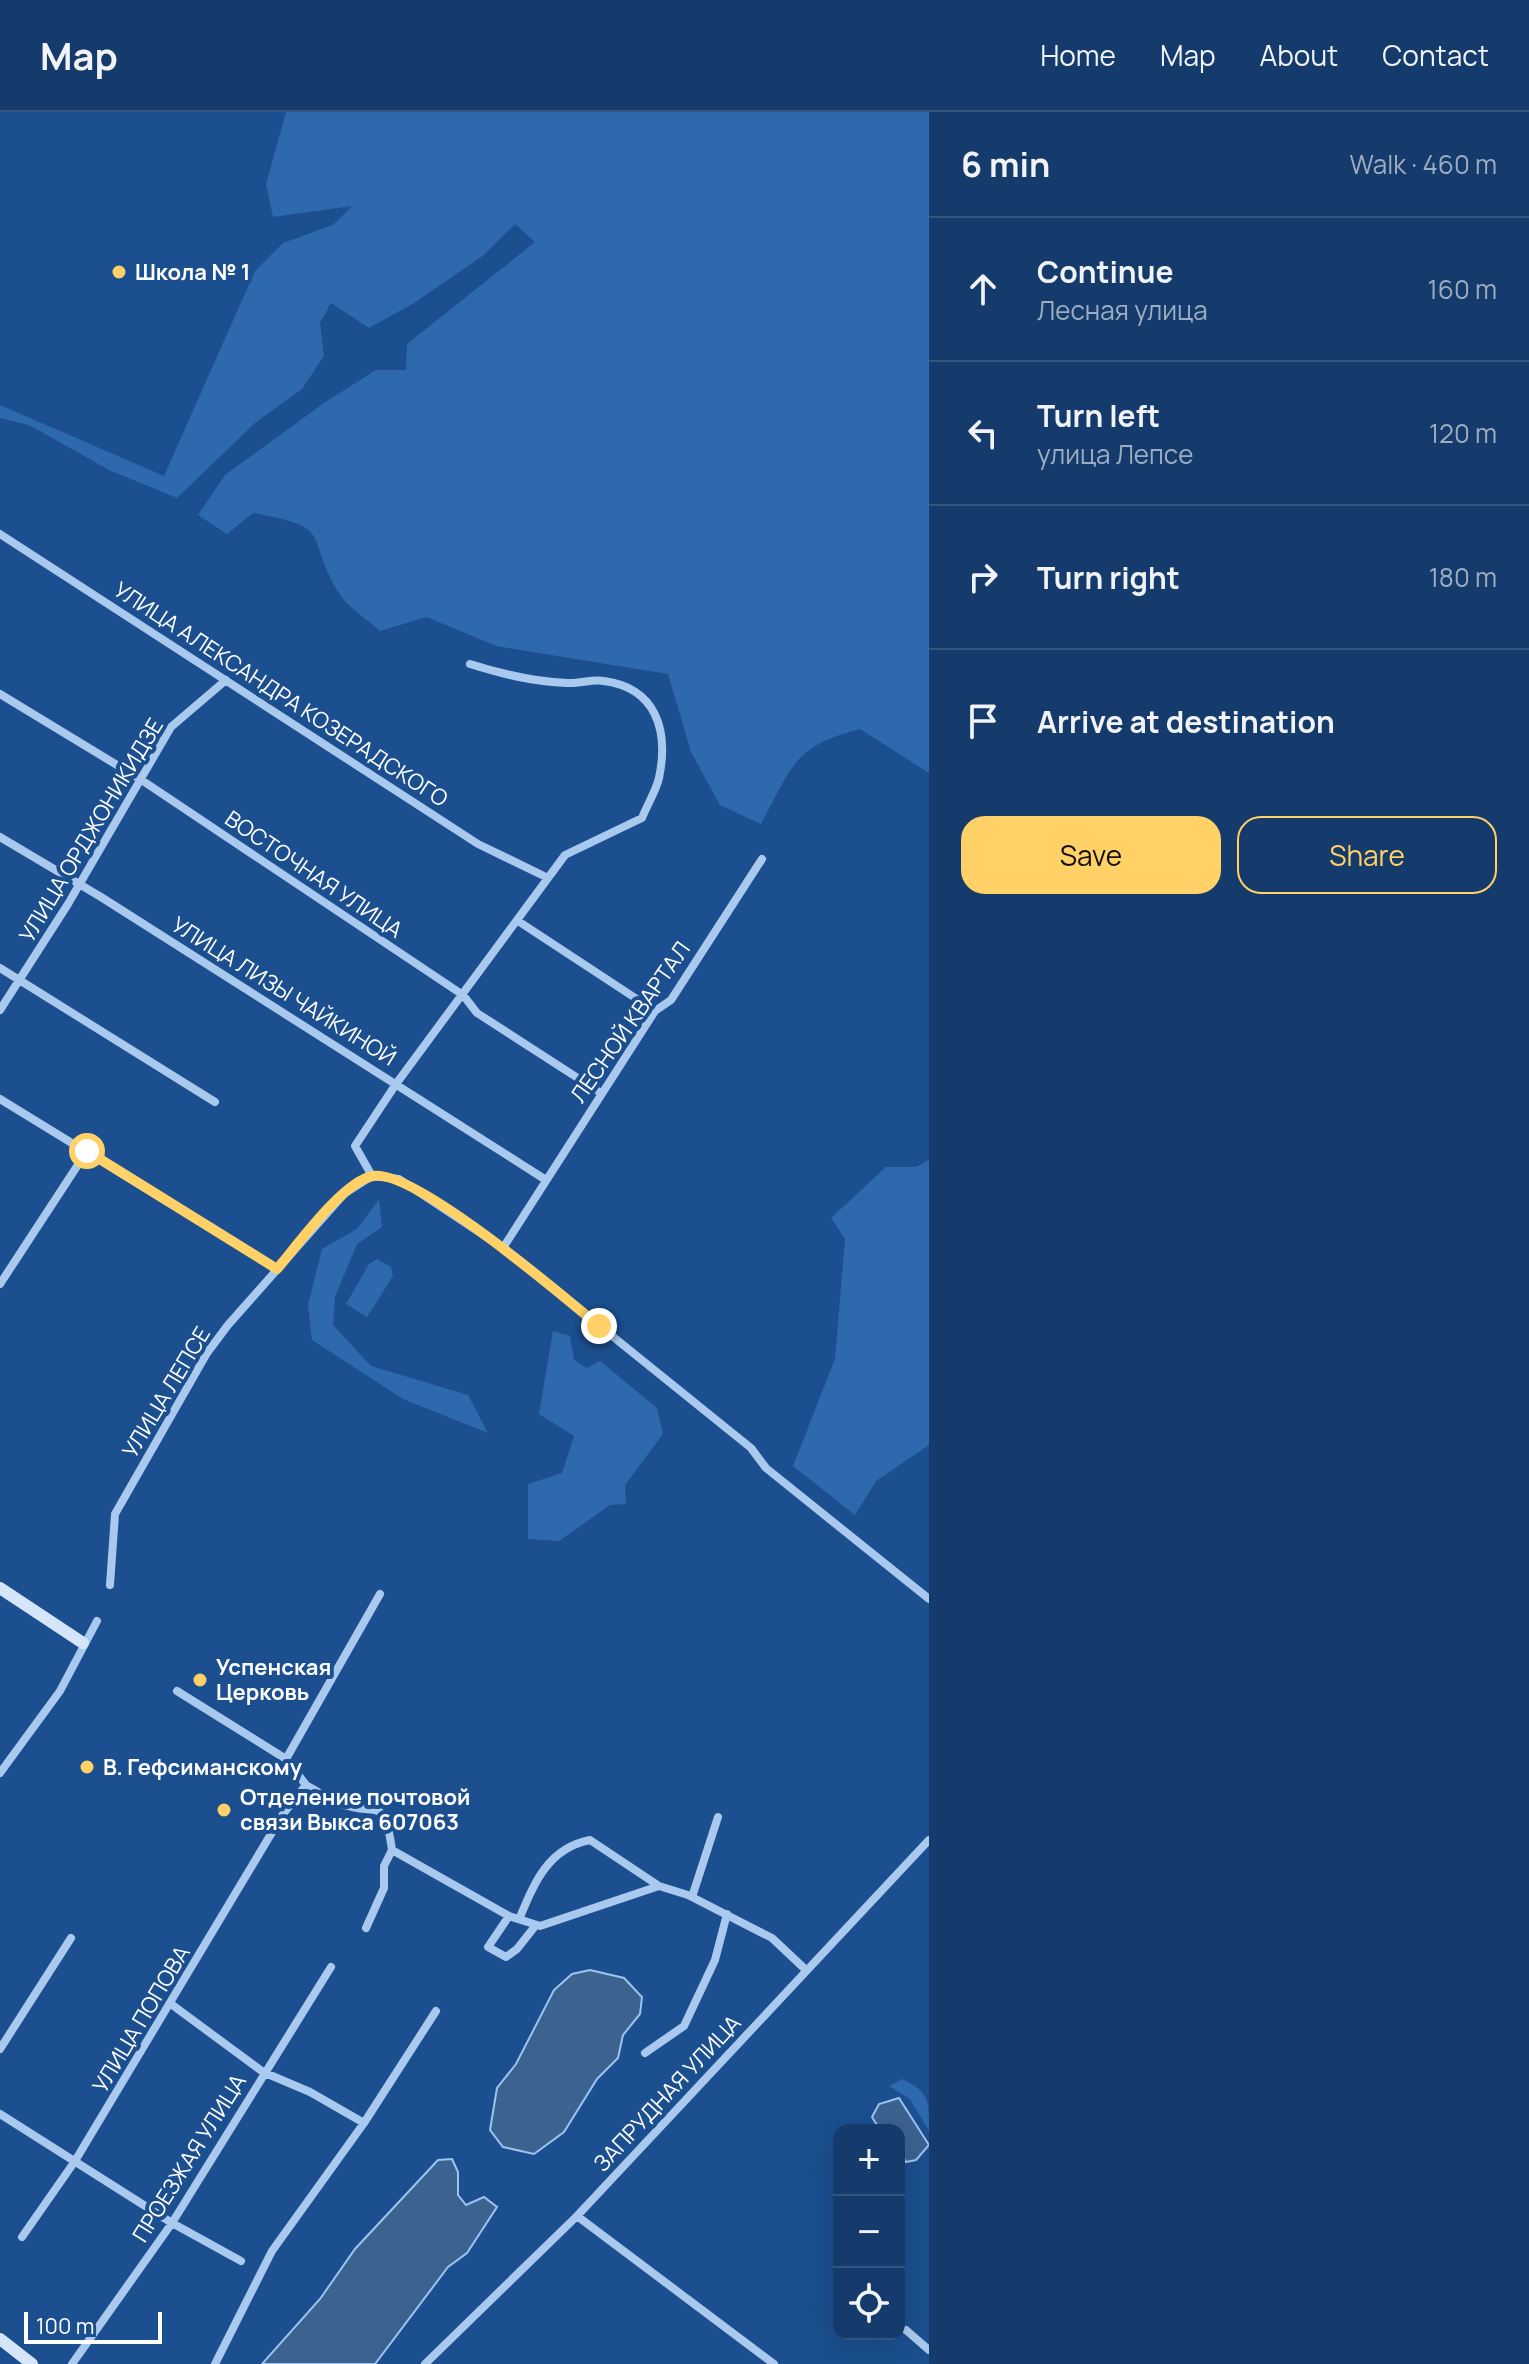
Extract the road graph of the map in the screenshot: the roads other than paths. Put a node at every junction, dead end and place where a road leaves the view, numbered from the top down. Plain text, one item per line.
1 (0, 534) edge
2 (470, 664) dead end
3 (226, 680) junction
4 (0, 694) edge
5 (140, 779) junction
6 (0, 837) edge
7 (762, 859) dead end
8 (546, 877) junction
9 (78, 886) junction
10 (518, 921) junction
11 (0, 968) edge
12 (20, 980) junction
13 (463, 995) junction
14 (0, 1010) edge
15 (655, 1011) junction
16 (396, 1084) junction
17 (601, 1093) junction
18 (0, 1099) edge
19 (215, 1102) dead end
20 (87, 1151) junction
21 (372, 1176) junction
22 (546, 1180) junction
23 (503, 1248) junction
24 (277, 1269) junction
25 (0, 1284) edge
26 (110, 1585) dead end
27 (0, 1588) edge
28 (380, 1594) dead end
29 (929, 1599) edge
30 (97, 1621) dead end
31 (83, 1643) junction
32 (177, 1691) dead end
33 (286, 1759) junction
34 (0, 1773) edge
35 (306, 1785) junction
36 (718, 1817) dead end
37 (929, 1840) edge
38 (392, 1850) junction
39 (659, 1886) junction
40 (692, 1897) junction
41 (727, 1914) junction
42 (509, 1916) junction
43 (520, 1917) junction
44 (536, 1925) junction
45 (366, 1928) dead end
46 (71, 1938) dead end
47 (331, 1967) dead end
48 (806, 1970) junction
49 (171, 2004) junction
50 (436, 2011) dead end
51 (0, 2049) edge
52 (645, 2053) dead end
53 (263, 2072) junction
54 (0, 2114) edge
55 (364, 2123) junction
56 (75, 2161) junction
57 (577, 2216) junction
58 (172, 2223) junction
59 (22, 2237) dead end
60 (241, 2261) dead end
61 (906, 2330) dead end
62 (0, 2339) edge
63 (929, 2350) edge
64 (32, 2364) edge
65 (72, 2364) edge
66 (215, 2364) edge
67 (425, 2364) edge
68 (774, 2364) edge

1 - 3 street, УЛИЦА АЛЕКСАНДРА КОЗЕРАДСКОГО
2 - 8 street
3 - 5 street, УЛИЦА ОРДЖОНИКИДЗЕ
3 - 8 street, УЛИЦА АЛЕКСАНДРА КОЗЕРАДСКОГО
4 - 5 street, ВОСТОЧНАЯ УЛИЦА
5 - 9 street, УЛИЦА ОРДЖОНИКИДЗЕ
5 - 13 street, ВОСТОЧНАЯ УЛИЦА
6 - 9 street, УЛИЦА ЛИЗЫ ЧАЙКИНОЙ
7 - 15 street, ЛЕСНОЙ КВАРТАЛ
8 - 10 street
9 - 12 street, УЛИЦА ОРДЖОНИКИДЗЕ
9 - 16 street, УЛИЦА ЛИЗЫ ЧАЙКИНОЙ
10 - 13 street
10 - 15 street
11 - 12 street
12 - 14 street, УЛИЦА ОРДЖОНИКИДЗЕ
12 - 19 street
13 - 16 street
13 - 17 street, ВОСТОЧНАЯ УЛИЦА
15 - 17 street, ЛЕСНОЙ КВАРТАЛ
16 - 21 street
16 - 22 street, УЛИЦА ЛИЗЫ ЧАЙКИНОЙ
17 - 22 street, ЛЕСНОЙ КВАРТАЛ
18 - 20 street
20 - 24 street
20 - 25 street
21 - 23 street
21 - 24 street, УЛИЦА ЛЕПСЕ
22 - 23 street, ЛЕСНОЙ КВАРТАЛ
23 - 29 street
24 - 26 street, УЛИЦА ЛЕПСЕ
27 - 31 street
28 - 33 street
30 - 31 street
31 - 34 street
32 - 33 street
33 - 35 street
35 - 38 street
35 - 49 street, УЛИЦА ПОПОВА
36 - 40 street
37 - 48 street, ЗАПРУДНАЯ УЛИЦА
38 - 42 street
38 - 45 street
39 - 40 street
39 - 43 street
39 - 44 street
40 - 41 street
41 - 48 street
41 - 52 street
42 - 43 street
42 - 44 street
43 - 44 street
46 - 51 street
47 - 53 street, ПРОЕЗЖАЯ УЛИЦА
48 - 57 street, ЗАПРУДНАЯ УЛИЦА
49 - 53 street
49 - 56 street, УЛИЦА ПОПОВА
50 - 55 street
53 - 55 street
53 - 58 street, ПРОЕЗЖАЯ УЛИЦА
54 - 56 street
55 - 66 street
56 - 58 street
56 - 59 street, УЛИЦА ПОПОВА
57 - 67 street, ЗАПРУДНАЯ УЛИЦА
57 - 68 street
58 - 60 street
58 - 65 street, ПРОЕЗЖАЯ УЛИЦА
61 - 63 street
62 - 64 street

